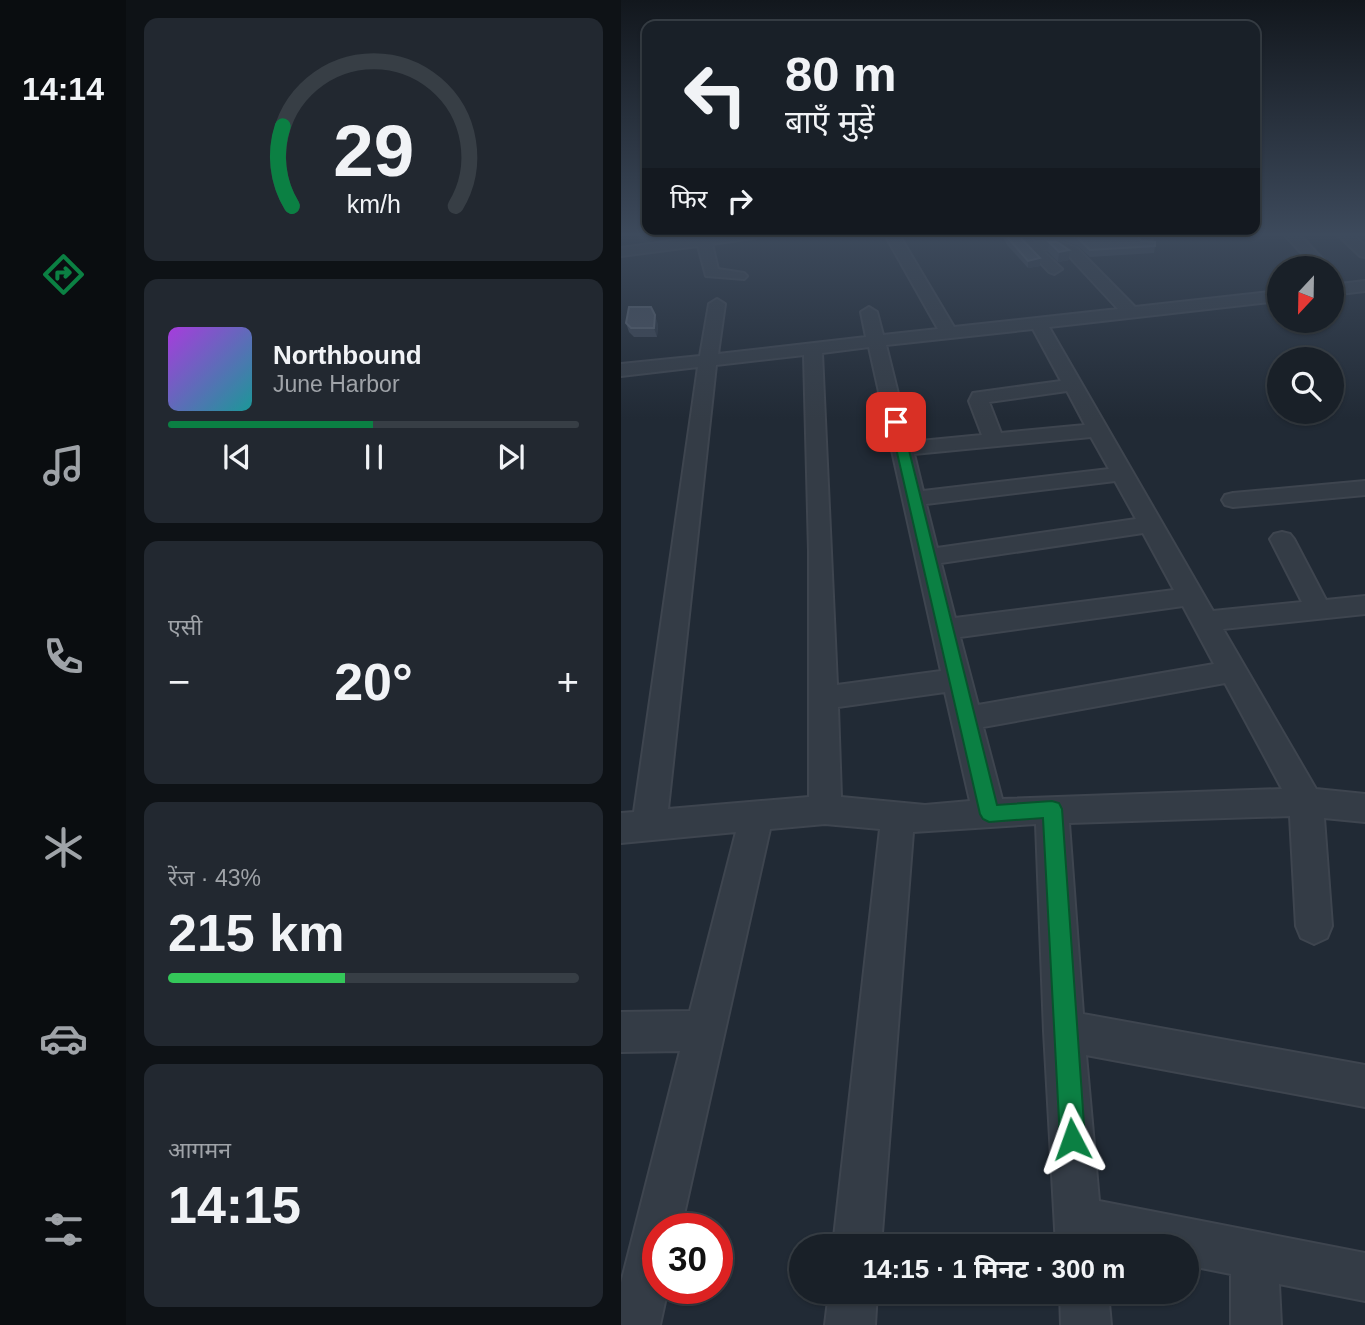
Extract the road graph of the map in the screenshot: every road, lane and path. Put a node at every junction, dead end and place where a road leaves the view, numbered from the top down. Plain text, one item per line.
1 (927, 295) edge
2 (1113, 295) edge
3 (1267, 297) edge
4 (717, 304) dead end
5 (869, 312) dead end
6 (1131, 313) junction
7 (1038, 323) junction
8 (949, 334) junction
9 (877, 342) junction
10 (813, 349) junction
11 (709, 361) junction
12 (621, 370) edge
13 (1073, 386) junction
14 (1098, 429) junction
15 (993, 439) junction
16 (902, 449) junction
17 (1123, 474) junction
18 (1365, 488) edge
19 (914, 499) junction
20 (1233, 500) dead end
21 (1152, 524) junction
22 (1282, 539) dead end
23 (928, 557) junction
24 (1192, 596) junction
25 (1365, 605) edge
26 (1318, 609) junction
27 (1207, 621) junction
28 (945, 629) junction
29 (1235, 671) junction
30 (957, 680) junction
31 (823, 698) junction
32 (967, 718) junction
33 (1306, 802) junction
34 (1365, 808) edge
35 (1052, 809) junction
36 (825, 810) junction
37 (757, 814) junction
38 (989, 814) junction
39 (898, 818) junction
40 (635, 828) edge
41 (1314, 926) dead end
42 (706, 1031) junction
43 (1064, 1031) junction
44 (621, 1032) edge
45 (1365, 1086) edge
46 (662, 1213) edge
47 (1079, 1233) edge
48 (858, 1234) edge
49 (1255, 1253) junction
50 (1365, 1277) edge
51 (642, 1296) edge
52 (852, 1304) edge
53 (1085, 1304) edge
54 (635, 1325) edge
55 (850, 1325) edge
56 (1086, 1325) edge
57 (1256, 1325) edge

1 - 8 street
2 - 6 street
3 - 6 street
4 - 11 street
5 - 9 street
6 - 7 street
7 - 8 street
7 - 13 street
8 - 9 street
9 - 10 street
9 - 16 street
10 - 11 street
10 - 31 street
11 - 12 street
11 - 40 street
13 - 14 street
13 - 15 street
14 - 15 street
14 - 17 street
15 - 16 street
16 - 19 street
17 - 19 street
17 - 21 street
18 - 20 street
19 - 23 street
21 - 23 street
21 - 24 street
22 - 26 street
23 - 28 street
24 - 27 street
24 - 28 street
25 - 26 street
26 - 27 street
27 - 29 street
28 - 30 street
29 - 32 street
29 - 33 street
30 - 31 street
30 - 32 street
31 - 36 street
32 - 38 street
33 - 34 street
33 - 35 street
33 - 41 street
35 - 38 street
35 - 43 street
36 - 37 street
36 - 39 street
37 - 40 street
37 - 42 street
38 - 39 street
39 - 48 street
42 - 44 street
42 - 46 street
43 - 45 street
43 - 47 street
47 - 49 street
49 - 50 street
49 - 57 street
51 - 54 street
52 - 55 street
53 - 56 street

